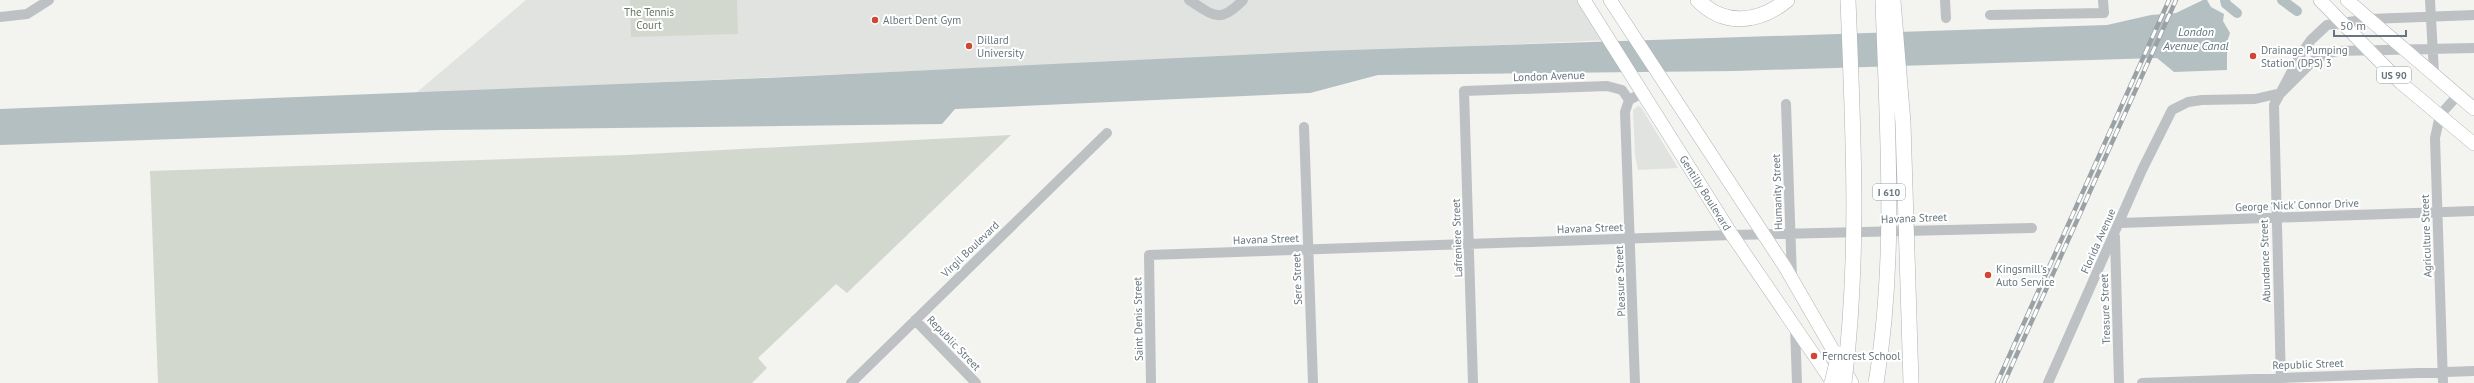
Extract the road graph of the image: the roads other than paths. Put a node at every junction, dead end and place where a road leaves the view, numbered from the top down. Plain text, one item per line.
1 (49, 0) edge
2 (1189, 0) edge
3 (1243, 0) edge
4 (1610, 0) edge
5 (1787, 0) edge
6 (1848, 0) edge
7 (1884, 0) edge
8 (1893, 0) edge
9 (1945, 0) edge
10 (2104, 0) edge
11 (2320, 0) edge
12 (2347, 0) edge
13 (2430, 0) edge
14 (1700, 2) edge
15 (1586, 3) edge
16 (1990, 15) dead end
17 (2474, 15) edge
18 (0, 17) edge
19 (2431, 17) junction
20 (1946, 18) dead end
21 (2370, 19) junction
22 (2342, 22) junction
23 (2474, 48) edge
24 (2433, 49) junction
25 (2406, 50) junction
26 (2370, 51) junction
27 (2434, 73) junction
28 (1642, 88) junction
29 (1464, 92) joint
30 (2281, 92) junction
31 (2458, 95) junction
32 (1629, 100) junction
33 (1786, 104) dead end
34 (2474, 108) edge
35 (2440, 115) junction
36 (1304, 126) dead end
37 (1107, 133) dead end
38 (2474, 144) edge
39 (2474, 210) edge
40 (2437, 212) junction
41 (2276, 217) junction
42 (2120, 223) junction
43 (2032, 228) dead end
44 (1763, 234) junction
45 (1791, 234) junction
46 (2115, 234) junction
47 (1732, 235) junction
48 (1630, 238) junction
49 (1470, 244) junction
50 (1308, 249) junction
51 (1149, 255) joint
52 (1792, 279) junction
53 (1854, 283) junction
54 (915, 320) junction
55 (1795, 326) junction
56 (2474, 371) edge
57 (2443, 372) junction
58 (2281, 380) edge
59 (851, 383) edge
60 (976, 383) edge
61 (1152, 383) edge
62 (1313, 383) edge
63 (1473, 383) edge
64 (1635, 383) edge
65 (1797, 383) edge
66 (1832, 383) edge
67 (1844, 383) edge
68 (1852, 383) edge
69 (1876, 383) edge
70 (1911, 383) edge
71 (2048, 383) edge
72 (2119, 383) edge
73 (2142, 383) edge
74 (2443, 383) edge

1 - 18 street
2 - 3 street
4 - 44 main road
5 - 14 highway
6 - 53 highway, bridge
7 - 69 highway, I 610, bridge
8 - 70 highway, bridge
9 - 20 street
10 - 16 street
11 - 22 main road, US 90
12 - 21 main road, US 90
13 - 19 street
15 - 28 main road, Gentilly Boulevard
17 - 19 street, Abundance Street
19 - 21 street, Abundance Street
19 - 24 street
21 - 22 street, Abundance Street
21 - 25 main road, US 90
22 - 26 main road, US 90
22 - 30 street, Abundance Street
23 - 24 street, Abundance Street
24 - 25 street, Abundance Street
24 - 27 street
25 - 26 street, Abundance Street
25 - 27 main road, US 90
26 - 30 street, Abundance Street
26 - 35 main road, US 90
27 - 31 main road, US 90
28 - 32 street
28 - 47 main road, Gentilly Boulevard
29 - 32 street, London Avenue
29 - 49 street, Lafreniere Street
30 - 41 street, Abundance Street
30 - 42 street, Florida Avenue
31 - 34 main road, US 90
31 - 35 street, Agriculture Street
32 - 48 street, Pleasure Street
33 - 45 street, Humanity Street
35 - 38 main road, US 90
35 - 40 street, Agriculture Street
36 - 50 street, Sere Street
37 - 54 street, Virgil Boulevard
39 - 40 street, George 'Nick' Connor Drive
40 - 41 street, George 'Nick' Connor Drive
40 - 57 street, Agriculture Street
41 - 42 street, George 'Nick' Connor Drive
41 - 58 street, Abundance Street
42 - 46 street, Florida Avenue
43 - 45 street, Havana Street
44 - 45 street, Havana Street
44 - 47 street, Havana Street
44 - 52 main road
45 - 52 street, Humanity Street
46 - 71 street, Florida Avenue
46 - 72 street, Treasure Street
47 - 48 street, Havana Street
47 - 55 main road, Gentilly Boulevard
48 - 49 street, Havana Street
48 - 64 street, Pleasure Street
49 - 50 street, Havana Street
49 - 63 street, Lafreniere Street
50 - 51 street, Havana Street
50 - 62 street, Sere Street
51 - 61 street, Saint Denis Street
52 - 68 main road
53 - 66 highway, bridge
53 - 67 highway, bridge
54 - 59 street, Virgil Boulevard
54 - 60 street, Republic Street
55 - 65 street
55 - 66 main road, Gentilly Boulevard
56 - 57 street, Republic Street
57 - 58 street, Republic Street
57 - 74 street, Agriculture Street
58 - 73 street, Republic Street

